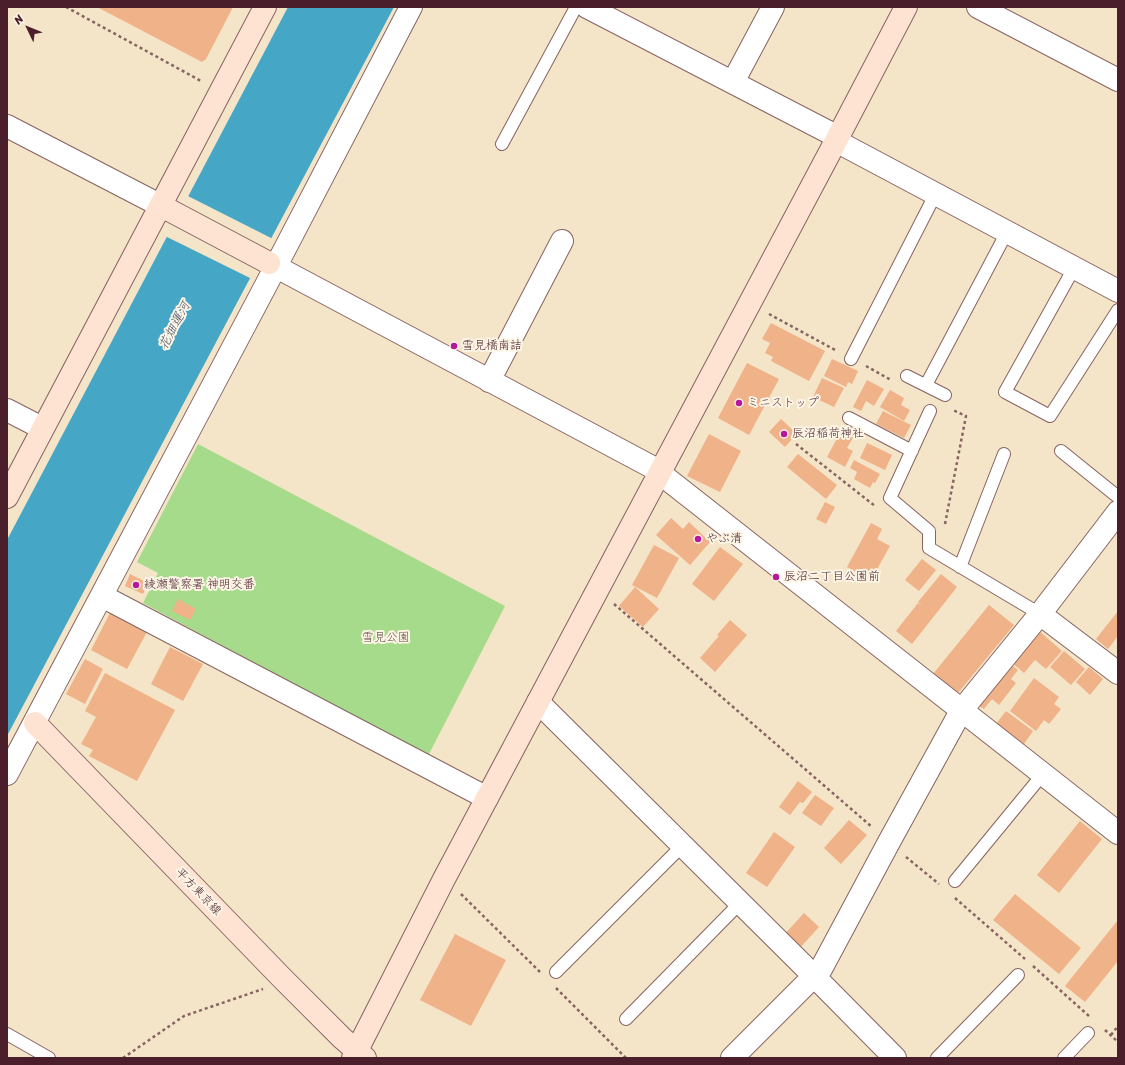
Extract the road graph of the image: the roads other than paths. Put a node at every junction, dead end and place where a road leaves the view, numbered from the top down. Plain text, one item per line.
1 (265, 7) edge
2 (411, 7) edge
3 (576, 7) edge
4 (587, 7) edge
5 (773, 7) edge
6 (906, 7) edge
7 (978, 7) edge
8 (1118, 80) edge
9 (733, 82) junction
10 (7, 126) edge
11 (837, 139) junction
12 (502, 144) dead end
13 (935, 195) junction
14 (165, 208) junction
15 (1007, 232) junction
16 (562, 241) dead end
17 (272, 265) junction
18 (1074, 268) junction
19 (1118, 291) edge
20 (1118, 310) edge
21 (851, 359) road end
22 (902, 380) road end
23 (489, 381) junction
24 (926, 385) junction
25 (945, 395) dead end
26 (7, 410) edge
27 (930, 411) dead end
28 (849, 418) dead end
29 (42, 428) junction
30 (912, 451) junction
31 (1061, 451) dead end
32 (1004, 454) dead end
33 (660, 473) junction
34 (7, 496) edge
35 (1118, 497) edge
36 (1118, 512) edge
37 (960, 568) junction
38 (102, 596) junction
39 (1040, 614) junction
40 (1118, 673) edge
41 (538, 702) junction
42 (962, 711) junction
43 (34, 723) junction
44 (7, 774) edge
45 (1043, 774) junction
46 (487, 798) junction
47 (1118, 833) edge
48 (682, 846) junction
49 (955, 881) dead end
50 (740, 902) junction
51 (556, 972) dead end
52 (1018, 975) dead end
53 (814, 976) junction
54 (626, 1019) dead end
55 (1088, 1033) dead end
56 (7, 1034) edge
57 (358, 1056) edge
58 (49, 1058) edge
59 (732, 1058) edge
60 (895, 1058) edge
61 (937, 1058) edge
62 (1064, 1058) edge

1 - 14 street
2 - 17 street
3 - 12 lane
4 - 9 street
5 - 9 street
6 - 11 street
7 - 8 street
9 - 11 street
10 - 14 street
11 - 13 street
11 - 33 street
13 - 15 street
13 - 21 lane
14 - 17 street
14 - 29 street
15 - 18 street
15 - 24 lane
16 - 23 street
17 - 23 street
17 - 38 street
18 - 19 street
18 - 20 lane
22 - 24 lane
23 - 33 street
24 - 25 lane
26 - 29 street
27 - 30 lane
28 - 30 lane
29 - 34 street
30 - 37 lane
31 - 35 lane
32 - 37 lane
33 - 41 street
33 - 42 street
36 - 39 street
37 - 39 lane
38 - 43 street
38 - 46 street
39 - 40 street
39 - 42 street
41 - 46 street
41 - 48 street
42 - 45 street
42 - 53 street
43 - 44 street
43 - 57 street, 平方東京線
45 - 47 street
45 - 49 lane
46 - 57 street
48 - 50 street
48 - 51 lane
50 - 53 street
50 - 54 lane
52 - 61 lane
53 - 59 street
53 - 60 street
55 - 62 lane
56 - 58 lane

